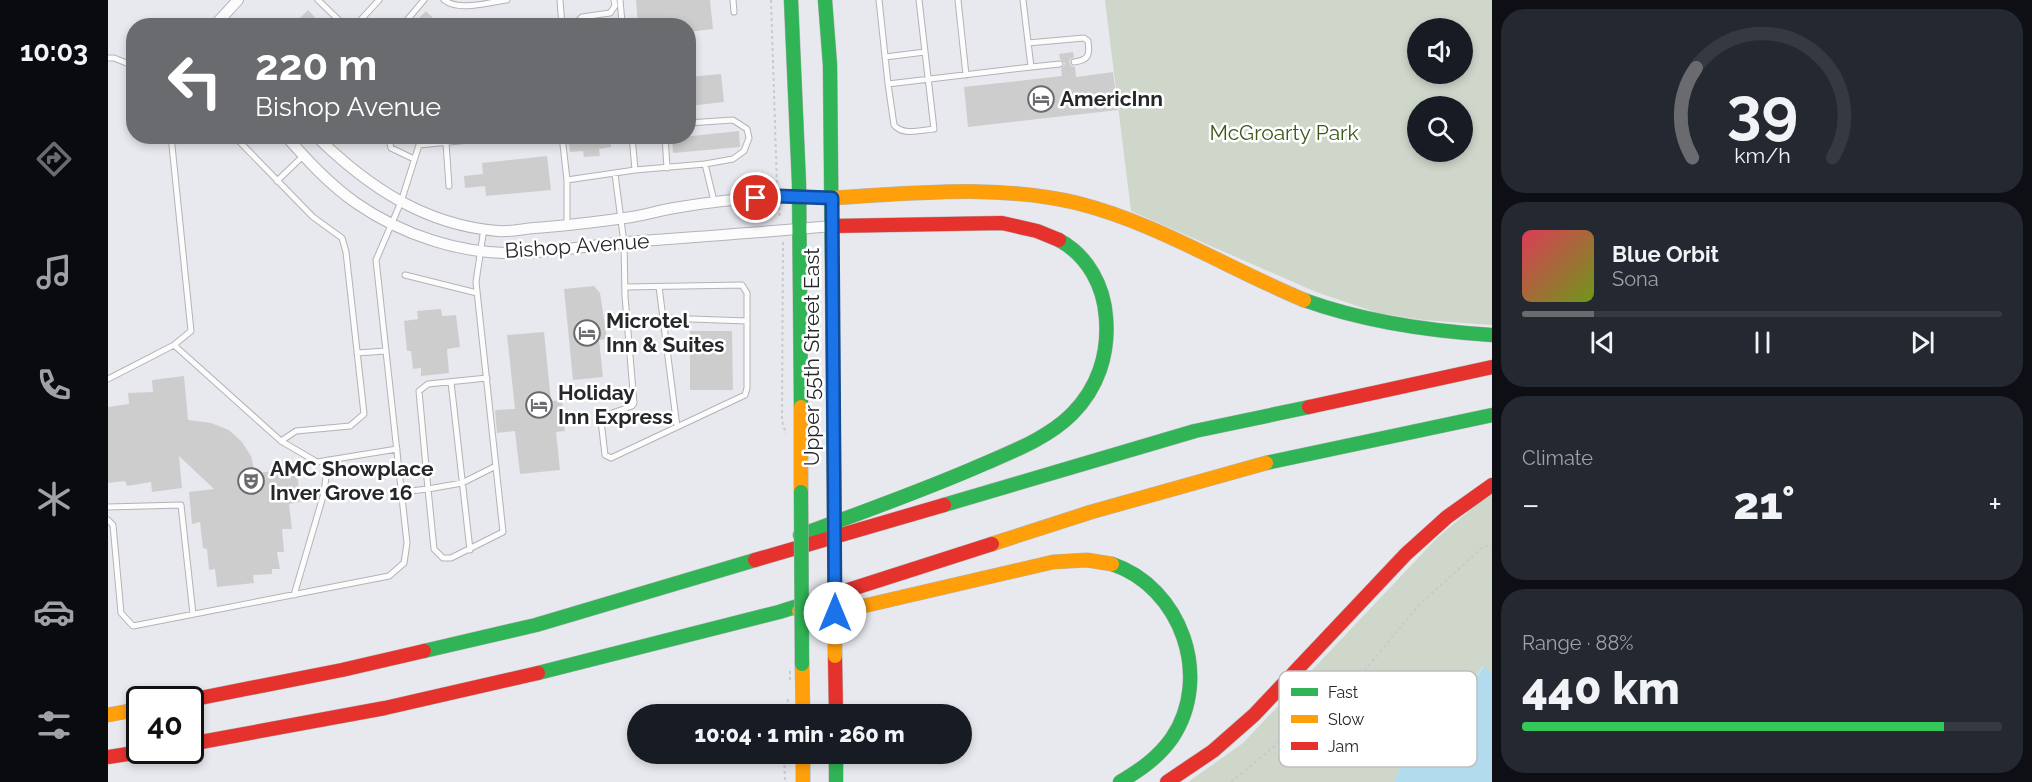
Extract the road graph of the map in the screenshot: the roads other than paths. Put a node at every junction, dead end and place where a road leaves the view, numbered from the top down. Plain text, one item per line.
1 (238, 0) edge
2 (318, 0) edge
3 (379, 0) edge
4 (424, 0) edge
5 (444, 0) edge
6 (507, 0) edge
7 (560, 0) edge
8 (614, 0) edge
9 (620, 0) edge
10 (733, 0) edge
11 (791, 0) edge
12 (879, 0) edge
13 (920, 0) edge
14 (958, 0) edge
15 (1023, 0) edge
16 (826, 4) edge
17 (734, 12) dead end
18 (221, 18) edge
19 (337, 18) edge
20 (362, 18) edge
21 (409, 18) edge
22 (561, 18) edge
23 (581, 18) edge
24 (622, 18) edge
25 (1028, 43) junction
26 (925, 52) junction
27 (885, 57) junction
28 (108, 58) edge
29 (126, 63) edge
30 (1074, 63) dead end
31 (1060, 64) dead end
32 (1031, 67) junction
33 (966, 75) junction
34 (928, 80) junction
35 (888, 84) junction
36 (696, 122) edge
37 (172, 144) edge
38 (242, 144) edge
39 (293, 144) edge
40 (324, 144) edge
41 (391, 144) edge
42 (437, 144) edge
43 (446, 144) edge
44 (563, 144) edge
45 (633, 144) edge
46 (666, 144) edge
47 (419, 146) joint
48 (303, 156) junction
49 (414, 159) junction
50 (705, 165) junction
51 (667, 168) junction
52 (635, 170) junction
53 (615, 174) junction
54 (567, 180) junction
55 (277, 181) junction
56 (449, 186) dead end
57 (799, 196) junction
58 (832, 198) junction
59 (401, 202) junction
60 (715, 203) junction
61 (621, 219) junction
62 (391, 223) junction
63 (567, 226) junction
64 (833, 226) junction
65 (484, 228) junction
66 (800, 229) junction
67 (624, 243) junction
68 (481, 251) junction
69 (405, 275) dead end
70 (659, 286) junction
71 (625, 287) junction
72 (477, 293) junction
73 (663, 318) junction
74 (747, 321) junction
75 (1492, 335) edge
76 (174, 345) junction
77 (386, 351) junction
78 (357, 353) junction
79 (1492, 367) edge
80 (487, 378) junction
81 (108, 379) edge
82 (451, 382) junction
83 (1492, 415) edge
84 (677, 427) junction
85 (280, 441) junction
86 (397, 449) junction
87 (328, 460) junction
88 (496, 466) junction
89 (462, 483) junction
90 (1492, 484) edge
91 (428, 489) junction
92 (401, 492) junction
93 (108, 507) edge
94 (108, 520) edge
95 (470, 550) junction
96 (723, 570) junction
97 (294, 595) junction
98 (779, 612) junction
99 (193, 614) junction
100 (1299, 671) edge
101 (1279, 692) edge
102 (204, 697) edge
103 (802, 704) edge
104 (836, 704) edge
105 (126, 712) edge
106 (108, 715) edge
107 (204, 741) edge
108 (126, 754) edge
109 (108, 757) edge
110 (803, 764) edge
111 (836, 764) edge
112 (803, 782) edge
113 (836, 782) edge
114 (1120, 782) edge
115 (1167, 782) edge

1 - 18 street
2 - 19 lane
3 - 20 lane
4 - 21 lane
5 - 6 lane
7 - 22 lane
8 - 23 lane
9 - 24 lane
10 - 17 lane
11 - 57 main road, Upper 55th Street East
12 - 27 lane
13 - 26 lane
14 - 33 lane
15 - 25 lane
16 - 58 main road, Upper 55th Street East
25 - 30 lane
25 - 32 lane
26 - 27 lane
26 - 34 lane
27 - 35 lane
28 - 29 lane
31 - 32 lane
32 - 33 lane
33 - 34 lane
34 - 35 lane
34 - 35 lane
36 - 50 lane
37 - 76 lane
38 - 55 lane
39 - 48 street, Bishop Avenue
40 - 59 street, Bishop Avenue
41 - 49 lane
42 - 47 lane
43 - 56 lane
44 - 54 lane
45 - 52 lane
46 - 51 lane
47 - 49 lane
48 - 55 lane
48 - 62 street, Bishop Avenue
49 - 59 lane
50 - 51 lane
50 - 60 lane
51 - 52 lane
52 - 53 lane
53 - 54 lane
53 - 61 lane
54 - 63 lane
55 - 78 lane
57 - 58 street, Bishop Avenue
57 - 60 street, Bishop Avenue
57 - 66 main road, Upper 55th Street East
58 - 64 main road, Upper 55th Street East
58 - 75 main road
59 - 62 lane
59 - 65 street, Bishop Avenue
60 - 61 street, Bishop Avenue
61 - 63 street, Bishop Avenue
61 - 67 lane
62 - 68 street, Bishop Avenue
62 - 77 lane
63 - 65 street, Bishop Avenue
64 - 66 street, Bishop Avenue
64 - 96 main road
64 - 104 main road, Upper 55th Street East, bridge
65 - 68 lane
66 - 67 street, Bishop Avenue
66 - 103 main road, Upper 55th Street East, bridge
67 - 68 street, Bishop Avenue
67 - 71 lane
68 - 72 lane
69 - 72 lane
70 - 71 lane
70 - 73 lane
70 - 74 lane
71 - 84 lane
72 - 80 lane
73 - 74 lane
73 - 84 lane
74 - 84 lane
76 - 81 lane
76 - 85 lane
77 - 78 lane
77 - 86 lane
78 - 85 lane
79 - 96 main road
80 - 82 lane
80 - 88 lane
82 - 89 lane
82 - 91 lane
83 - 98 main road
85 - 87 lane
86 - 87 lane
86 - 92 lane
87 - 97 lane
88 - 89 lane
88 - 95 lane
89 - 91 lane
89 - 95 lane
90 - 100 main road
91 - 92 lane
91 - 95 lane
92 - 97 lane
93 - 99 lane
94 - 99 lane
96 - 102 main road
97 - 99 lane
98 - 107 main road
98 - 114 main road
101 - 115 main road
105 - 106 main road
108 - 109 main road
110 - 112 main road
111 - 113 main road

